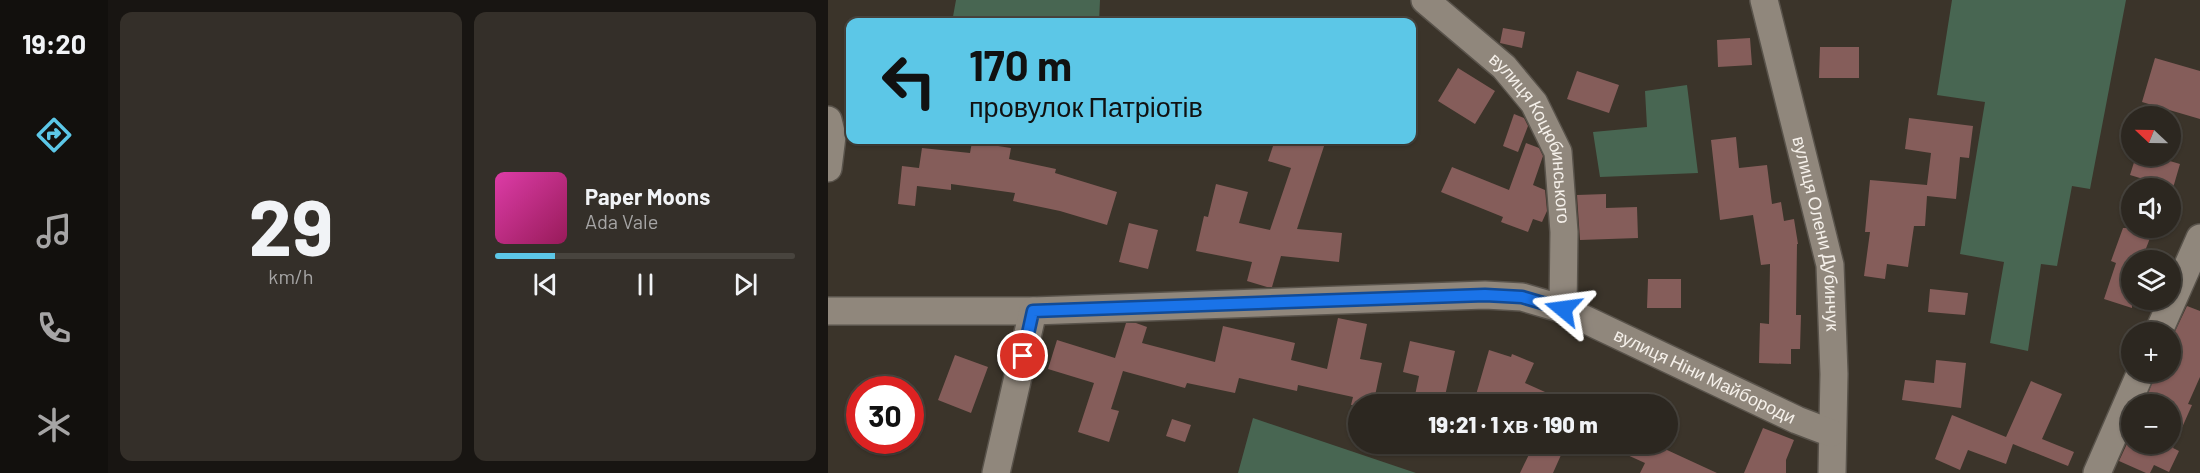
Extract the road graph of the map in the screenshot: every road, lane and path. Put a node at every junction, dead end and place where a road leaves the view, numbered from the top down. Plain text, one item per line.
1 (1425, 0) edge
2 (1764, 0) edge
3 (828, 120) edge
4 (828, 168) edge
5 (2200, 237) edge
6 (1563, 309) junction
7 (828, 310) edge
8 (1033, 311) junction
9 (2163, 322) edge
10 (2137, 382) edge
11 (1832, 433) junction
12 (996, 473) edge
13 (1832, 473) edge
14 (2097, 473) edge

1 - 6 street, вулиця Коцюбинського
2 - 11 street, вулиця Олени Дубинчук
3 - 4 street
5 - 9 street
6 - 8 street, вулиця Ніни Майбороди
6 - 11 street, вулиця Ніни Майбороди
7 - 8 street, вулиця Ніни Майбороди
8 - 12 street
10 - 14 street
11 - 13 street, вулиця Олени Дубинчук

